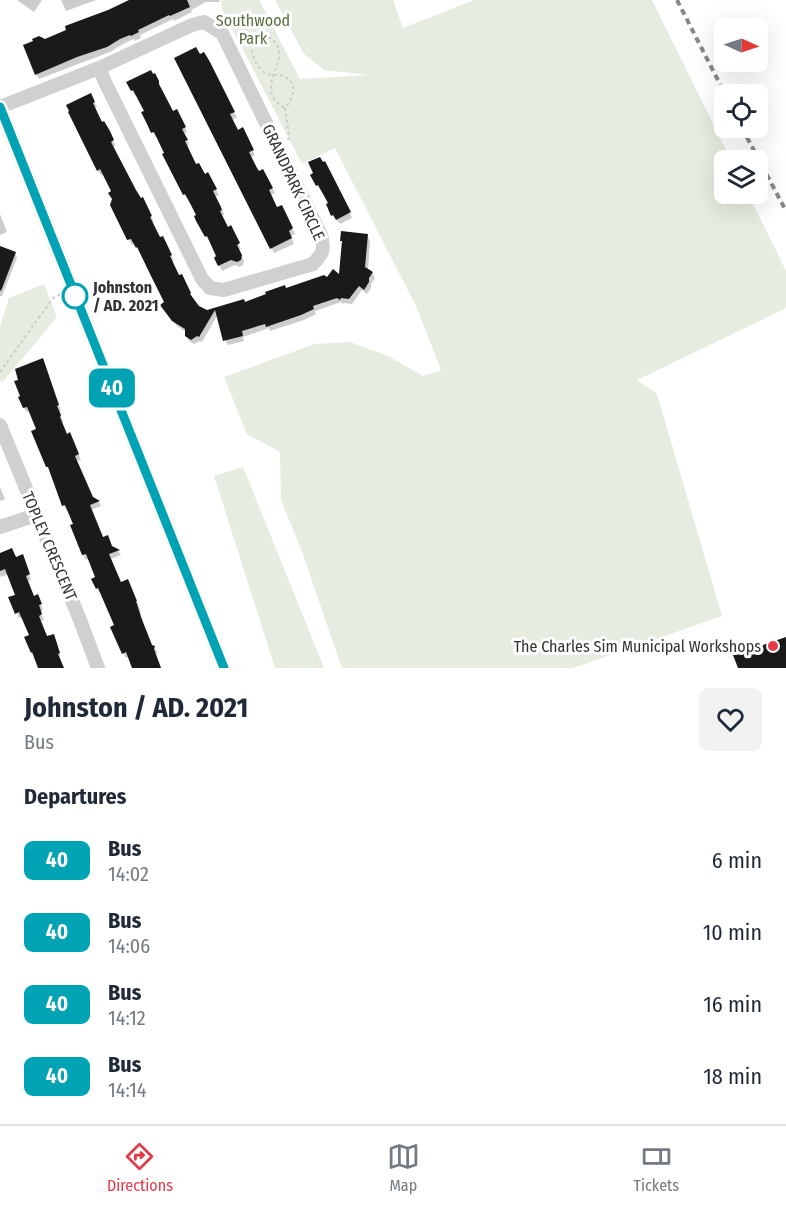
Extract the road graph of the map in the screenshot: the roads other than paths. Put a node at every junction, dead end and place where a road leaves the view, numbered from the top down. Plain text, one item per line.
1 (99, 68) junction
2 (0, 107) edge
3 (0, 425) edge
4 (36, 515) junction
5 (0, 527) edge
6 (98, 668) edge
7 (224, 668) edge

1 - 1 street, GRANDPARK CIRCLE
1 - 2 street
2 - 7 street
3 - 4 street, TOPLEY CRESCENT
4 - 5 street
4 - 6 street, TOPLEY CRESCENT

